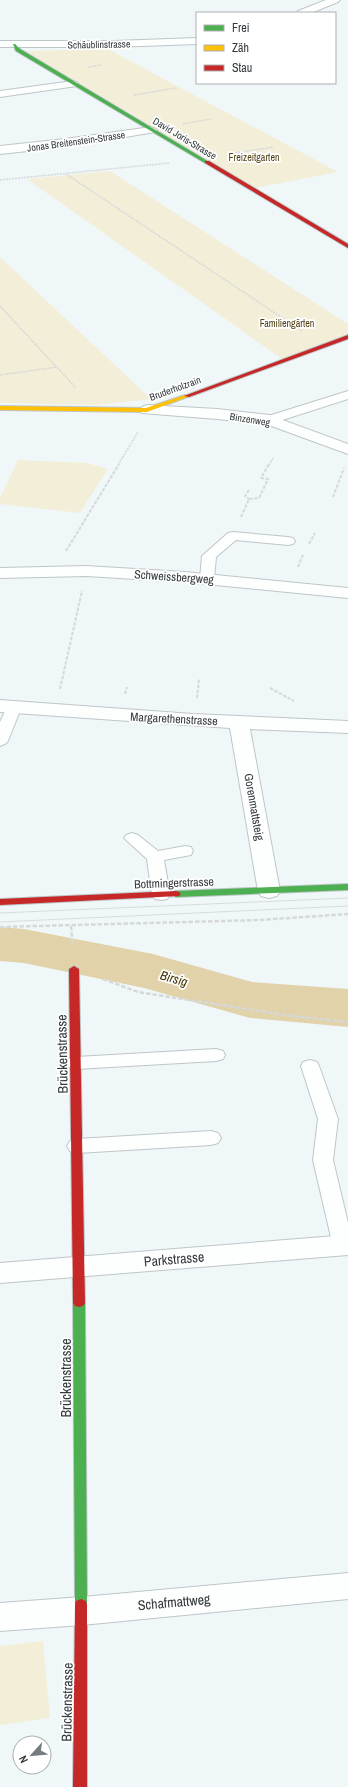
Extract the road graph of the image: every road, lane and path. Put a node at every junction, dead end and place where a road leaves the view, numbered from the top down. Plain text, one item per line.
1 (335, 0) edge
2 (305, 12) edge
3 (196, 41) edge
4 (0, 44) edge
5 (14, 44) junction
6 (73, 84) junction
7 (176, 88) dead end
8 (0, 94) edge
9 (100, 100) junction
10 (151, 130) junction
11 (274, 147) dead end
12 (0, 150) edge
13 (201, 160) junction
14 (66, 174) junction
15 (0, 180) edge
16 (348, 246) edge
17 (0, 306) edge
18 (348, 337) edge
19 (328, 345) junction
20 (57, 367) junction
21 (0, 375) edge
22 (348, 395) edge
23 (0, 408) edge
24 (94, 410) junction
25 (149, 410) junction
26 (269, 420) junction
27 (347, 456) edge
28 (272, 458) dead end
29 (249, 490) dead end
30 (333, 497) dead end
31 (249, 500) junction
32 (315, 533) dead end
33 (233, 536) junction
34 (288, 541) dead end
35 (308, 546) dead end
36 (304, 553) dead end
37 (86, 571) junction
38 (53, 572) junction
39 (0, 573) edge
40 (207, 579) junction
41 (288, 587) junction
42 (348, 592) edge
43 (7, 707) edge
44 (55, 711) junction
45 (239, 722) junction
46 (348, 727) edge
47 (0, 741) edge
48 (132, 838) dead end
49 (185, 851) dead end
50 (155, 857) junction
51 (348, 887) edge
52 (269, 891) junction
53 (161, 895) junction
54 (0, 902) edge
55 (348, 914) edge
56 (72, 926) junction
57 (0, 927) edge
58 (73, 947) dead end
59 (74, 969) joint
60 (348, 1022) edge
61 (216, 1055) dead end
62 (76, 1063) junction
63 (310, 1066) dead end
64 (211, 1138) dead end
65 (77, 1146) junction
66 (346, 1246) edge
67 (79, 1267) junction
68 (0, 1273) edge
69 (348, 1586) edge
70 (82, 1611) junction
71 (0, 1617) edge
72 (80, 1787) edge

1 - 2 street
3 - 5 street, Schäublinstrasse
4 - 5 street, Schäublinstrasse
5 - 6 street, David Joris-Strasse
6 - 8 street
6 - 9 street, David Joris-Strasse
7 - 9 path
9 - 10 street, David Joris-Strasse
10 - 12 street, Jonas Breitenstein-Strasse
10 - 13 street, David Joris-Strasse
11 - 13 path
13 - 14 path
13 - 16 street, David Joris-Strasse
14 - 15 path
14 - 19 path
17 - 20 path
18 - 19 street, Bruderholzrain
19 - 25 street, Bruderholzrain
20 - 21 path
20 - 24 path
22 - 26 lane
23 - 24 street, Bruderholzrain
24 - 25 street, Bruderholzrain
25 - 26 street, Binzenweg
25 - 38 path
26 - 27 street, Binzenweg
27 - 30 path
28 - 31 path
29 - 31 path
31 - 33 path
32 - 35 path
33 - 34 lane
33 - 40 lane
36 - 41 path
37 - 38 street, Schweissbergweg
37 - 40 street, Schweissbergweg
37 - 44 path
38 - 39 street, Schweissbergweg
40 - 41 street, Schweissbergweg
41 - 42 street, Schweissbergweg
43 - 44 street, Margarethenstrasse
43 - 47 lane
44 - 45 street, Margarethenstrasse
45 - 46 street, Margarethenstrasse
45 - 52 street, Gorenmattsteig
48 - 50 lane
49 - 50 lane
50 - 53 lane
51 - 52 street, Bottmingerstrasse
52 - 53 street, Bottmingerstrasse
53 - 54 street, Bottmingerstrasse
55 - 56 path
56 - 57 path
56 - 58 path
59 - 60 path
59 - 62 street, Brückenstrasse
61 - 62 lane
62 - 65 street, Brückenstrasse
63 - 66 lane
64 - 65 lane
65 - 67 street, Brückenstrasse
66 - 67 street, Parkstrasse
67 - 68 street, Parkstrasse
67 - 70 street, Brückenstrasse
69 - 70 street, Schafmattweg
70 - 71 street, Schafmattweg
70 - 72 street, Brückenstrasse

